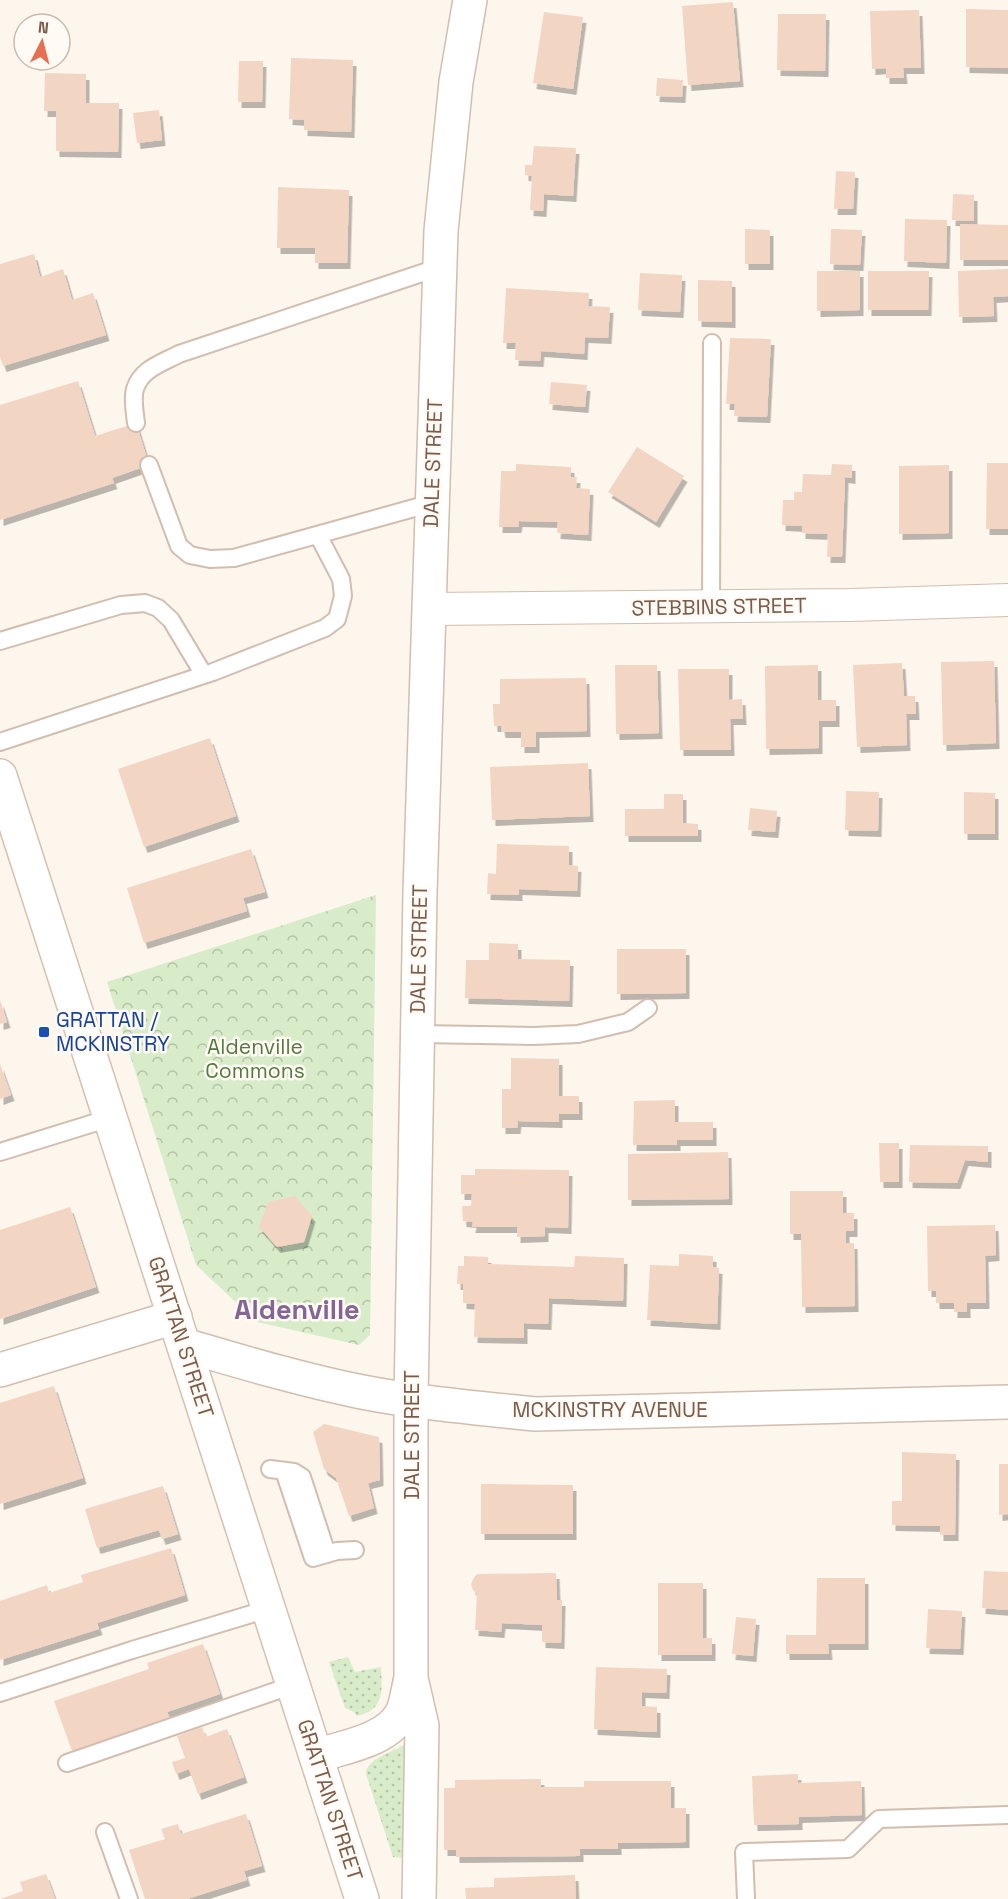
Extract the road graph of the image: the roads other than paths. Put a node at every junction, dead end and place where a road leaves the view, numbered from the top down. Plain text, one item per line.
1 (470, 0) edge
2 (440, 267) junction
3 (712, 343) dead end
4 (136, 423) dead end
5 (149, 465) dead end
6 (432, 503) junction
7 (318, 535) junction
8 (1008, 600) edge
9 (711, 607) junction
10 (429, 609) junction
11 (0, 641) edge
12 (204, 675) junction
13 (0, 742) edge
14 (0, 776) edge
15 (648, 1008) dead end
16 (418, 1034) junction
17 (110, 1118) junction
18 (0, 1152) edge
19 (179, 1331) junction
20 (0, 1370) edge
21 (411, 1400) junction
22 (1008, 1402) edge
23 (277, 1470) dead end
24 (354, 1550) dead end
25 (268, 1609) junction
26 (411, 1678) junction
27 (292, 1685) junction
28 (0, 1693) edge
29 (316, 1756) junction
30 (68, 1763) dead end
31 (1008, 1815) edge
32 (105, 1832) dead end
33 (129, 1899) edge
34 (362, 1899) edge
35 (419, 1899) edge
36 (746, 1899) edge

1 - 2 street, DALE STREET
2 - 4 lane
2 - 6 street, DALE STREET
3 - 9 lane
5 - 7 lane
6 - 7 lane
6 - 10 street, DALE STREET
7 - 12 lane
8 - 9 street, STEBBINS STREET
9 - 10 street, STEBBINS STREET
10 - 16 street, DALE STREET
11 - 12 lane
12 - 13 lane
14 - 17 street, GRATTAN STREET
15 - 16 lane
16 - 21 street, DALE STREET
17 - 18 lane
17 - 19 street, GRATTAN STREET
19 - 20 street
19 - 21 street, MCKINSTRY AVENUE
19 - 25 street, GRATTAN STREET
21 - 22 street, MCKINSTRY AVENUE
21 - 26 street, DALE STREET
23 - 24 lane
25 - 27 street, GRATTAN STREET
25 - 28 lane
26 - 29 street
26 - 35 street, DALE STREET
27 - 29 street, GRATTAN STREET
27 - 30 lane
29 - 34 street, GRATTAN STREET
31 - 36 lane
32 - 33 lane

